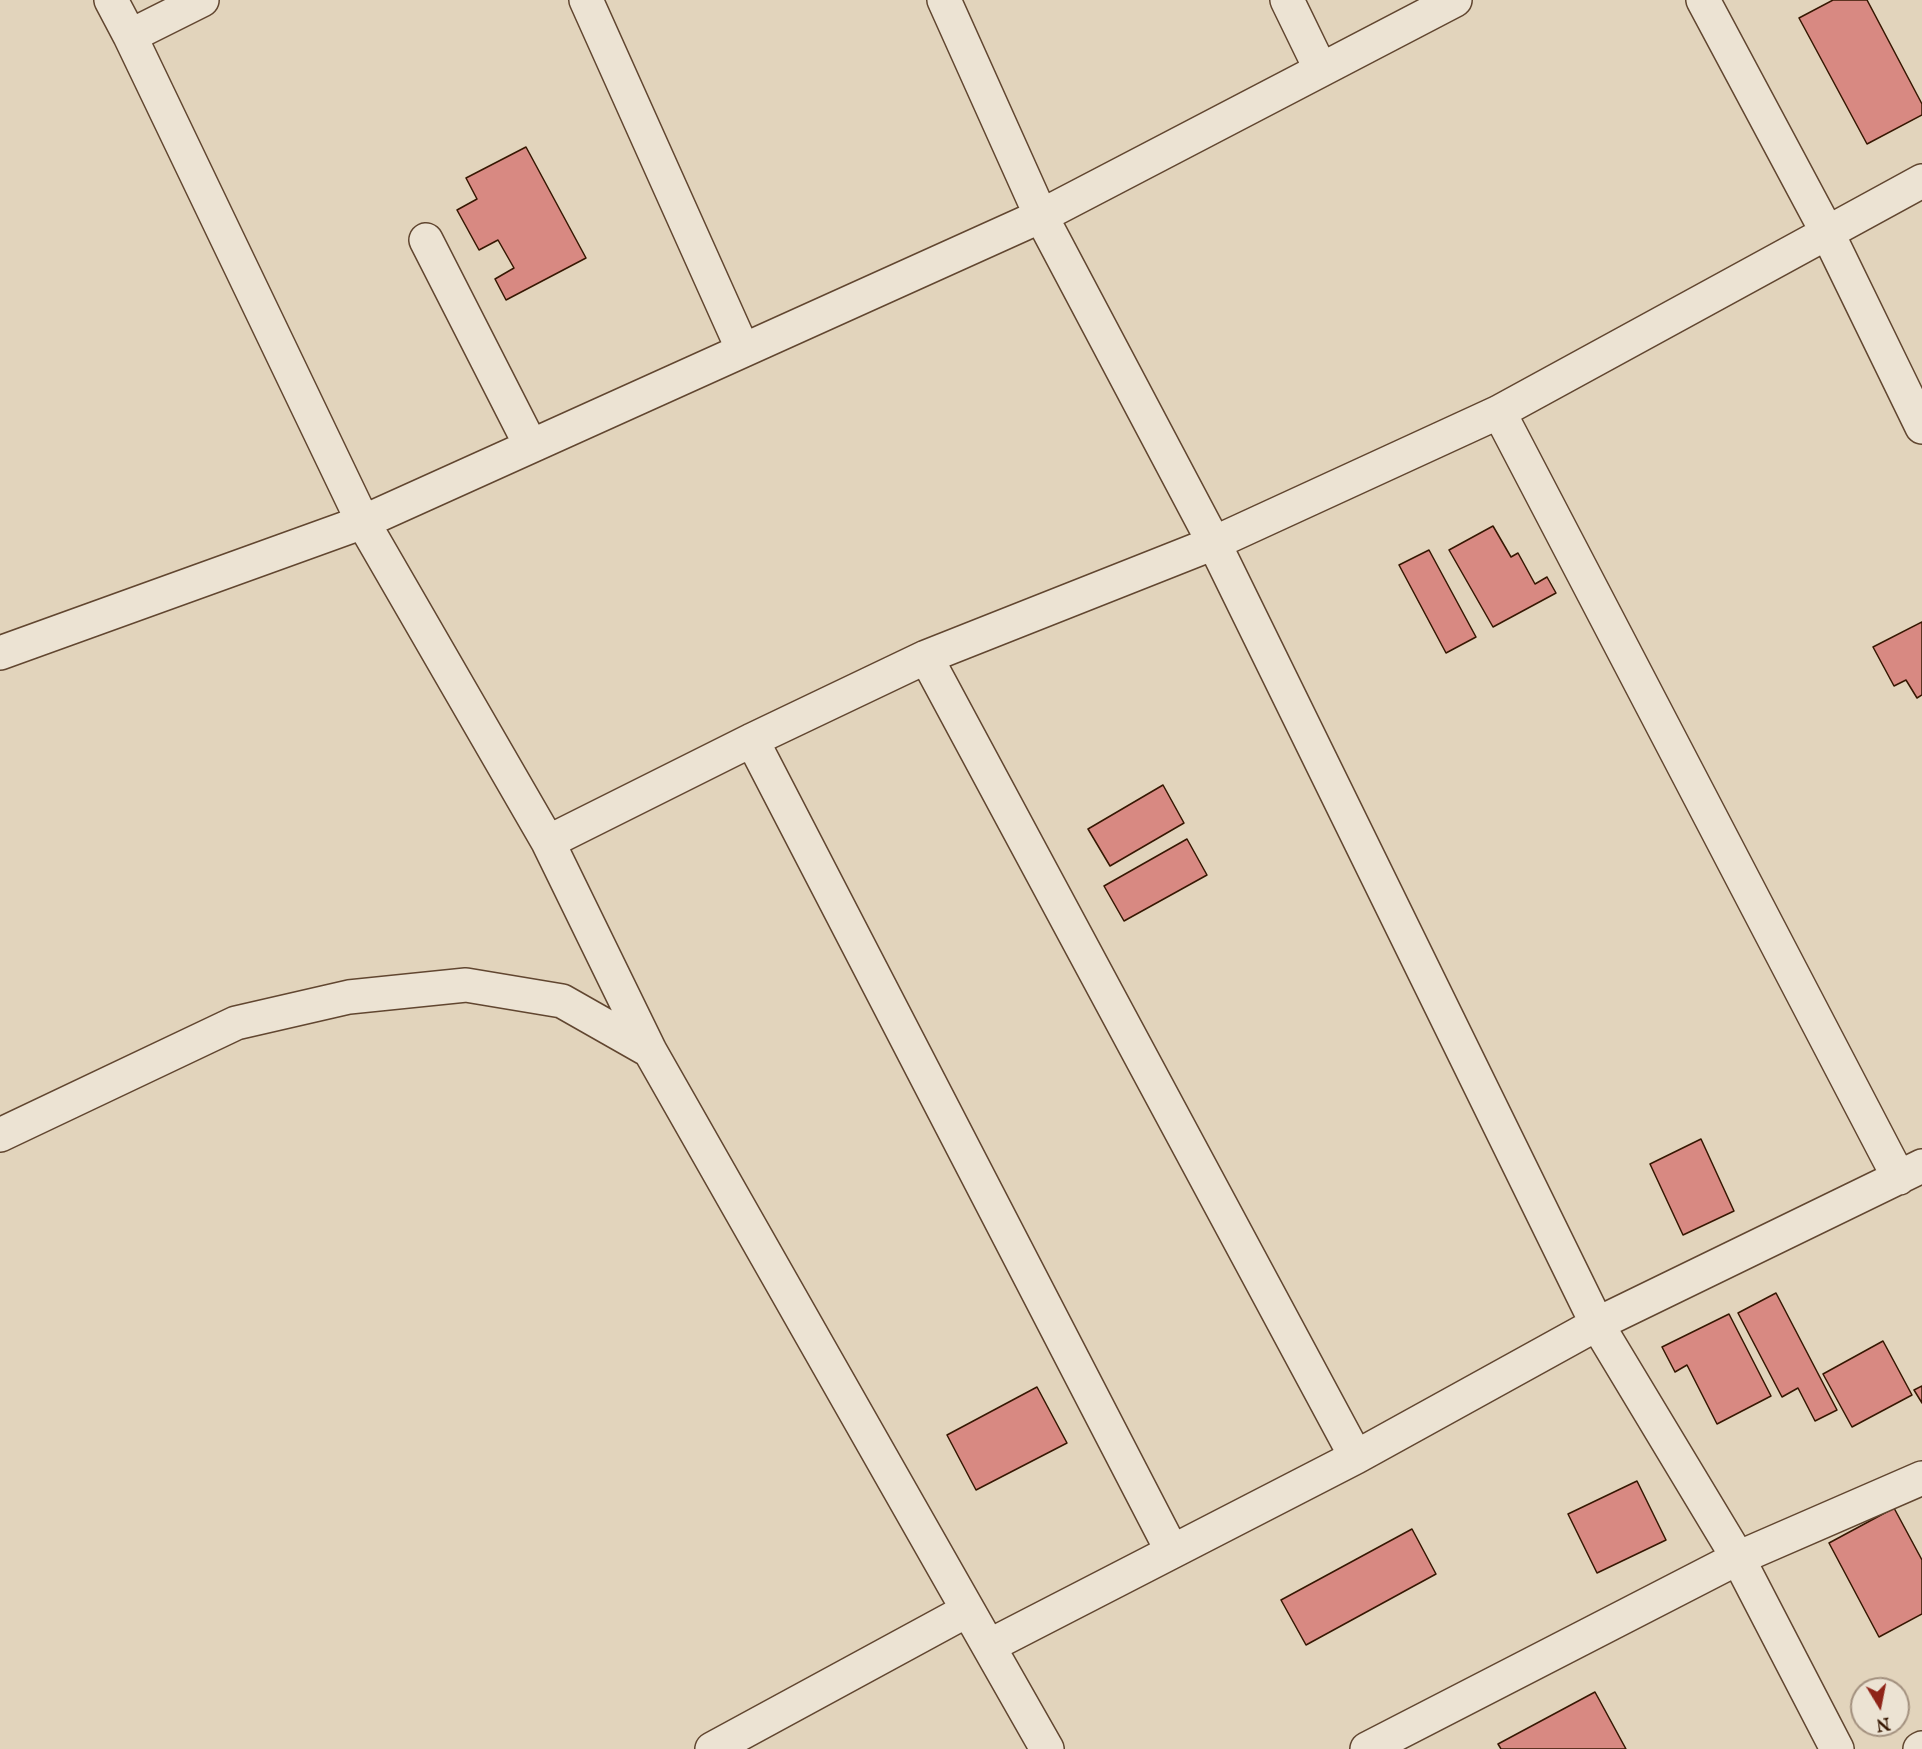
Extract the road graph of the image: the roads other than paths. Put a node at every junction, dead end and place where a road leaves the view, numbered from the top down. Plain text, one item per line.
1 (111, 0) edge
2 (202, 0) edge
3 (586, 0) edge
4 (944, 0) edge
5 (1287, 0) edge
6 (1455, 0) edge
7 (1703, 0) edge
8 (130, 36) junction
9 (1321, 70) junction
10 (1922, 181) edge
11 (1041, 216) junction
12 (1827, 231) junction
13 (426, 240) dead end
14 (743, 350) junction
15 (1499, 412) junction
16 (1922, 427) edge
17 (531, 446) junction
18 (363, 522) junction
19 (1214, 543) junction
20 (0, 653) edge
21 (926, 657) junction
22 (752, 740) junction
23 (548, 843) junction
24 (650, 1051) junction
25 (0, 1135) edge
26 (1911, 1172) edge
27 (1598, 1324) junction
28 (1356, 1456) junction
29 (1922, 1478) edge
30 (1172, 1551) junction
31 (1738, 1558) junction
32 (968, 1610) junction
33 (989, 1646) junction
34 (712, 1749) edge
35 (1047, 1749) edge
36 (1367, 1749) edge
37 (1837, 1749) edge

1 - 8 street
2 - 8 street
3 - 14 street
4 - 11 street
5 - 9 street
6 - 9 street
7 - 12 street
8 - 18 street
9 - 11 street
10 - 12 street
11 - 14 street
11 - 19 street
12 - 15 street
12 - 16 street
13 - 17 street
14 - 17 street
15 - 19 street
15 - 26 street
17 - 18 street
18 - 20 street
18 - 23 street
19 - 21 street
19 - 27 street
21 - 22 street
21 - 28 street
22 - 23 street
22 - 30 street
23 - 24 street
24 - 25 street
24 - 32 street
26 - 27 street
27 - 28 street
27 - 31 street
28 - 30 street
29 - 31 street
30 - 33 street
31 - 36 street
31 - 37 street
32 - 33 street
32 - 34 street
33 - 35 street

